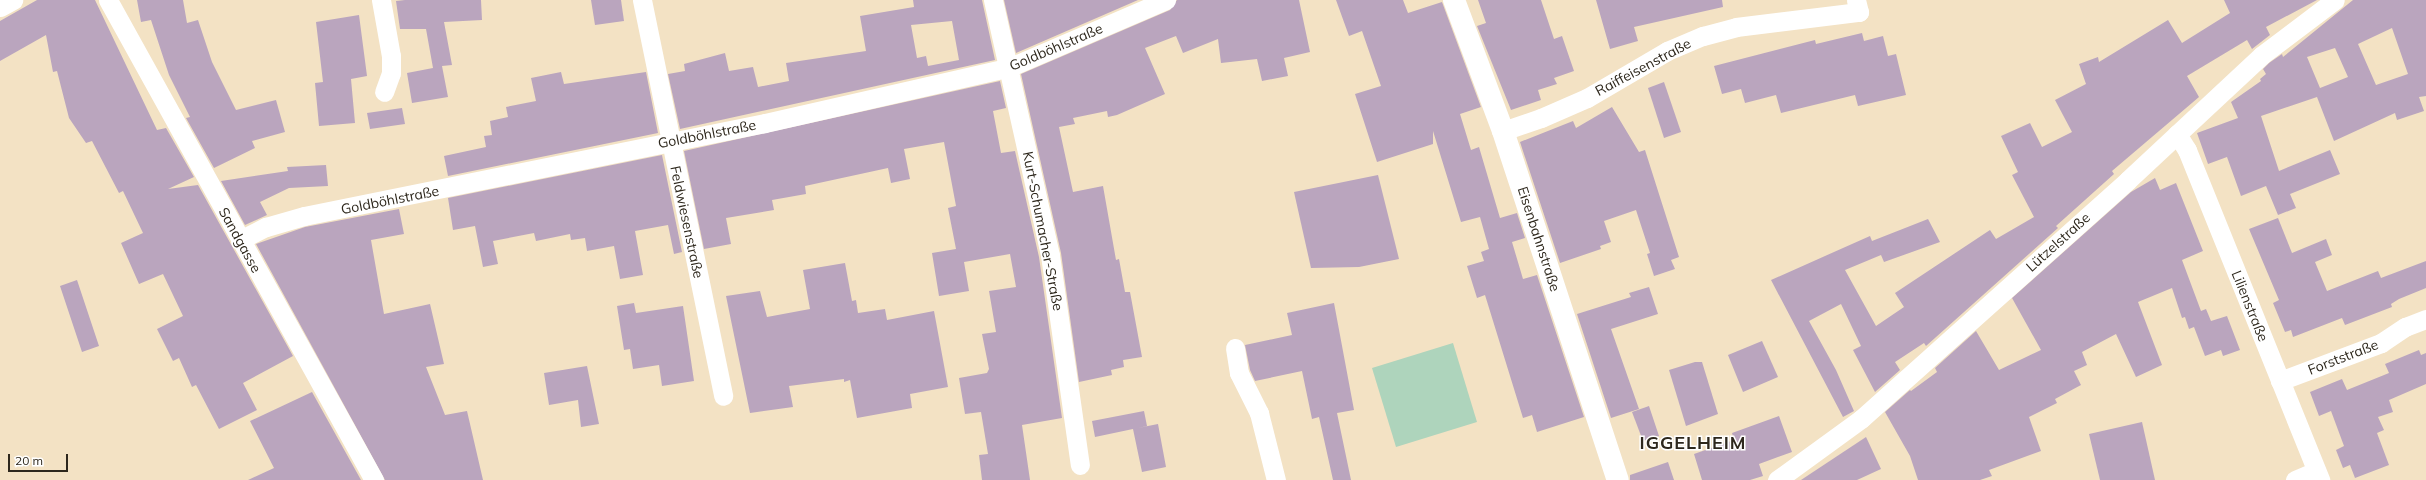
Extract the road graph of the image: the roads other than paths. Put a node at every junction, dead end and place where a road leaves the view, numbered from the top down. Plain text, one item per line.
1 (13, 0) edge
2 (108, 0) edge
3 (381, 0) edge
4 (642, 0) edge
5 (993, 0) edge
6 (1166, 0) edge
7 (1454, 0) edge
8 (2335, 0) edge
9 (1858, 6) edge
10 (0, 7) edge
11 (1008, 68) junction
12 (384, 92) dead end
13 (1503, 131) junction
14 (2177, 134) junction
15 (671, 141) junction
16 (240, 240) junction
17 (2426, 319) edge
18 (1235, 348) dead end
19 (2280, 381) junction
20 (723, 396) dead end
21 (1080, 465) dead end
22 (2318, 475) edge
23 (374, 480) edge
24 (1276, 480) edge
25 (1618, 480) edge
26 (1777, 480) edge
27 (2295, 480) edge

1 - 10 street
2 - 16 street, Sandgasse
3 - 12 street
4 - 15 street, Feldwiesenstraße
5 - 11 street, Kurt-Schumacher-Straße
6 - 11 street, Goldböhlstraße
7 - 13 main road, Eisenbahnstraße
8 - 14 street, Lützelstraße
9 - 13 street, Raiffeisenstraße
11 - 15 street, Goldböhlstraße
11 - 21 street, Kurt-Schumacher-Straße
13 - 25 main road, Eisenbahnstraße
14 - 19 street, Lilienstraße
14 - 26 street, Lützelstraße
15 - 16 street, Goldböhlstraße
15 - 20 street, Feldwiesenstraße
16 - 23 street, Sandgasse
17 - 19 street, Forststraße
18 - 24 street
19 - 22 street, Lilienstraße
22 - 27 street

